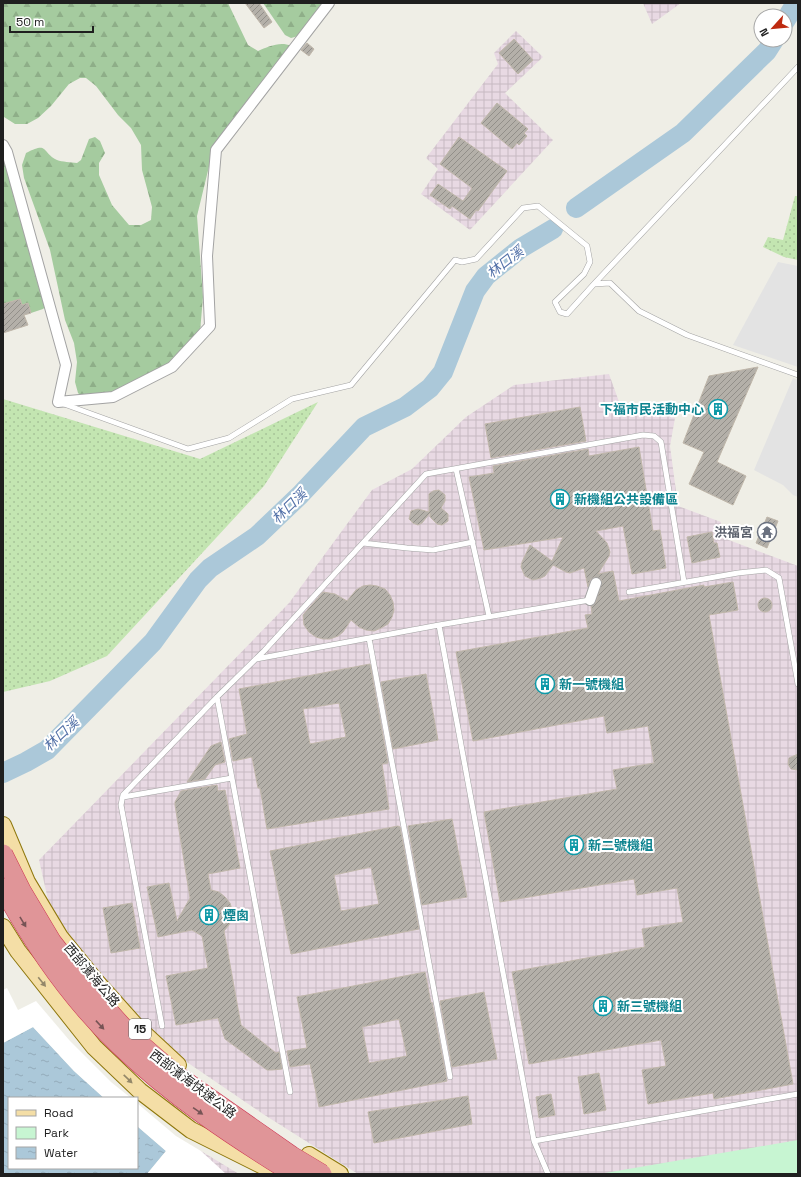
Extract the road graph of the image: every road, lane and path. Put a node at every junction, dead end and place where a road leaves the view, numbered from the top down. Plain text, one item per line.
1 (329, 3) edge
2 (798, 66) edge
3 (3, 145) edge
4 (594, 284) junction
5 (798, 375) edge
6 (58, 402) junction
7 (456, 469) junction
8 (473, 542) junction
9 (363, 543) junction
10 (684, 582) junction
11 (596, 583) dead end
12 (629, 592) dead end
13 (590, 600) joint
14 (490, 616) junction
15 (439, 625) junction
16 (369, 638) junction
17 (256, 659) junction
18 (798, 684) edge
19 (217, 697) junction
20 (232, 778) junction
21 (123, 797) junction
22 (3, 825) edge
23 (3, 854) edge
24 (3, 888) edge
25 (3, 927) edge
26 (162, 1026) dead end
27 (450, 1077) dead end
28 (290, 1092) dead end
29 (798, 1094) edge
30 (252, 1117) junction
31 (534, 1142) junction
32 (234, 1152) junction
33 (279, 1174) edge
34 (294, 1174) edge
35 (322, 1174) edge
36 (340, 1174) edge
37 (548, 1174) edge

1 - 6 street
2 - 4 lane
3 - 6 street
4 - 5 lane
4 - 6 lane
7 - 8 lane
7 - 9 lane
7 - 10 lane
8 - 9 lane
8 - 14 lane
9 - 17 lane
10 - 12 lane
10 - 18 lane
11 - 13 street
13 - 14 lane
14 - 15 lane
15 - 16 lane
15 - 31 lane
16 - 17 lane
16 - 27 lane
17 - 19 lane
19 - 20 lane
19 - 21 lane
20 - 21 lane
20 - 28 lane
21 - 26 lane
22 - 30 main road, 西部濱海公路 / 15
23 - 35 highway, 西部濱海快速公路, bridge
24 -> 34 highway, 西部濱海快速公路, bridge
25 -> 32 main road
29 - 31 lane
30 - 32 street
30 - 36 main road, 西部濱海公路 / 15
31 - 37 lane
32 - 33 main road

